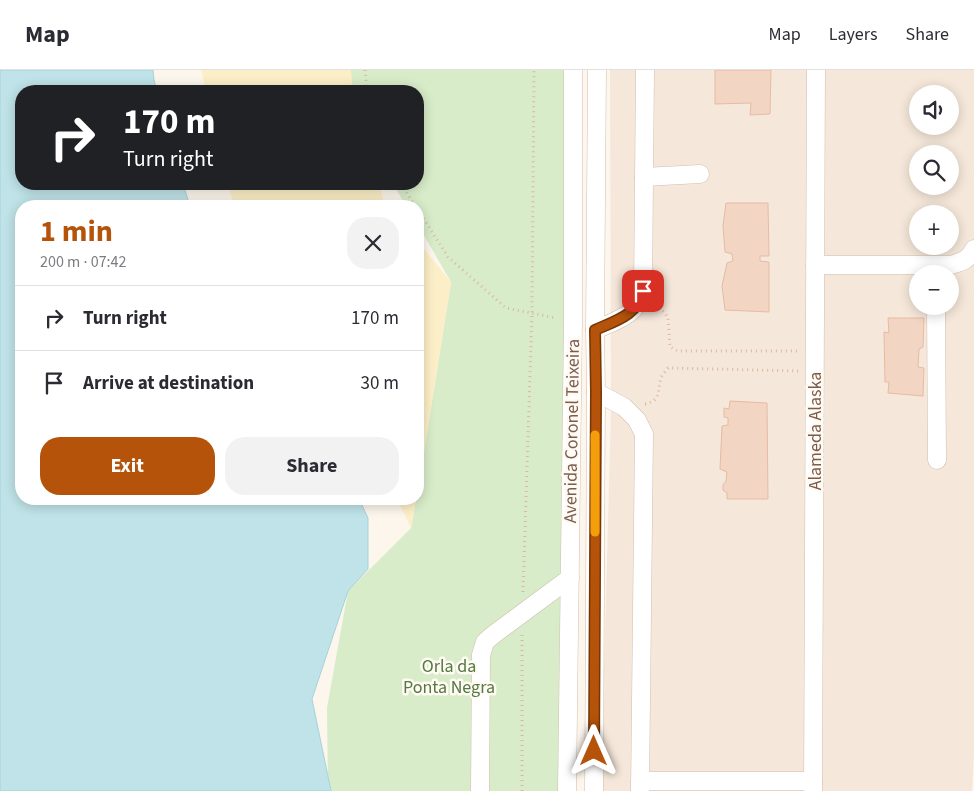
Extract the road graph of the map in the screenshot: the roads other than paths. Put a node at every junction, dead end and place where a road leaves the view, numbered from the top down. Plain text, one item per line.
1 (573, 70) edge
2 (597, 70) edge
3 (645, 70) edge
4 (816, 70) edge
5 (573, 117) junction
6 (597, 118) junction
7 (700, 174) dead end
8 (644, 177) junction
9 (974, 249) edge
10 (951, 265) edge
11 (815, 266) junction
12 (909, 268) edge
13 (936, 315) edge
14 (595, 330) junction
15 (596, 392) junction
16 (937, 460) dead end
17 (571, 532) junction
18 (594, 534) junction
19 (570, 578) junction
20 (640, 786) edge
21 (813, 786) edge
22 (480, 791) edge
23 (567, 791) edge
24 (594, 791) edge

1 - 5 street, Avenida Coronel Teixeira
2 - 6 street, Avenida Coronel Teixeira
3 - 8 street
4 - 11 street, Alameda Alaska
5 - 6 street
5 - 17 street, Avenida Coronel Teixeira
6 - 14 street, Avenida Coronel Teixeira
7 - 8 street
8 - 14 street
9 - 10 street
11 - 12 street
11 - 21 street, Alameda Alaska
13 - 16 street
14 - 15 street, Avenida Coronel Teixeira
15 - 18 street, Avenida Coronel Teixeira
15 - 20 street
17 - 18 street
17 - 19 street, Avenida Coronel Teixeira
18 - 24 street, Avenida Coronel Teixeira
19 - 22 street
19 - 23 street, Avenida Coronel Teixeira
20 - 21 street

